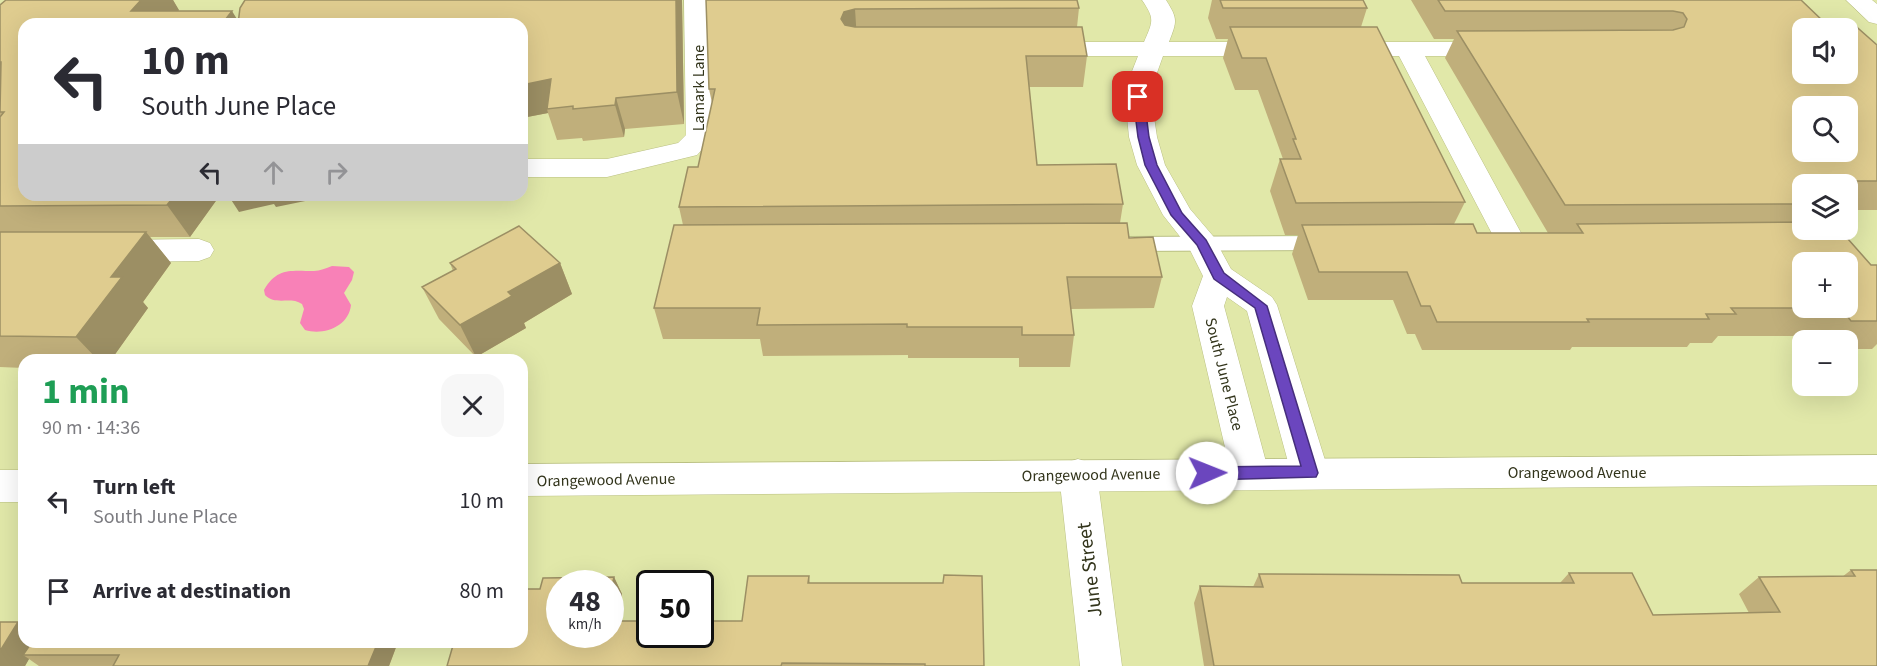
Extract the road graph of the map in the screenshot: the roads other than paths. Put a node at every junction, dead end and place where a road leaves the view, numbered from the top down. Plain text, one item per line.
1 (696, 0) edge
2 (1154, 0) edge
3 (1858, 0) edge
4 (1877, 17) edge
5 (1023, 49) edge
6 (1154, 49) junction
7 (1515, 49) edge
8 (1408, 50) junction
9 (528, 168) edge
10 (1510, 242) edge
11 (1202, 243) junction
12 (1344, 243) edge
13 (1107, 244) edge
14 (199, 250) dead end
15 (94, 251) edge
16 (1219, 276) junction
17 (1877, 470) edge
18 (1250, 473) junction
19 (1310, 473) junction
20 (1078, 474) junction
21 (528, 480) edge
22 (0, 486) edge
23 (18, 486) edge
24 (1101, 666) edge

1 - 9 street, Lamark Lane
2 - 6 street
3 - 4 street
5 - 6 street
6 - 8 street
6 - 11 street
7 - 8 street
8 - 10 street
11 - 12 lane
11 - 13 lane
11 - 16 street
14 - 15 street
16 - 18 street, South June Place
16 - 19 street
17 - 19 street, Orangewood Avenue
18 - 19 street, Orangewood Avenue
18 - 20 street, Orangewood Avenue
20 - 21 street, Orangewood Avenue
20 - 24 street, June Street
22 - 23 street

